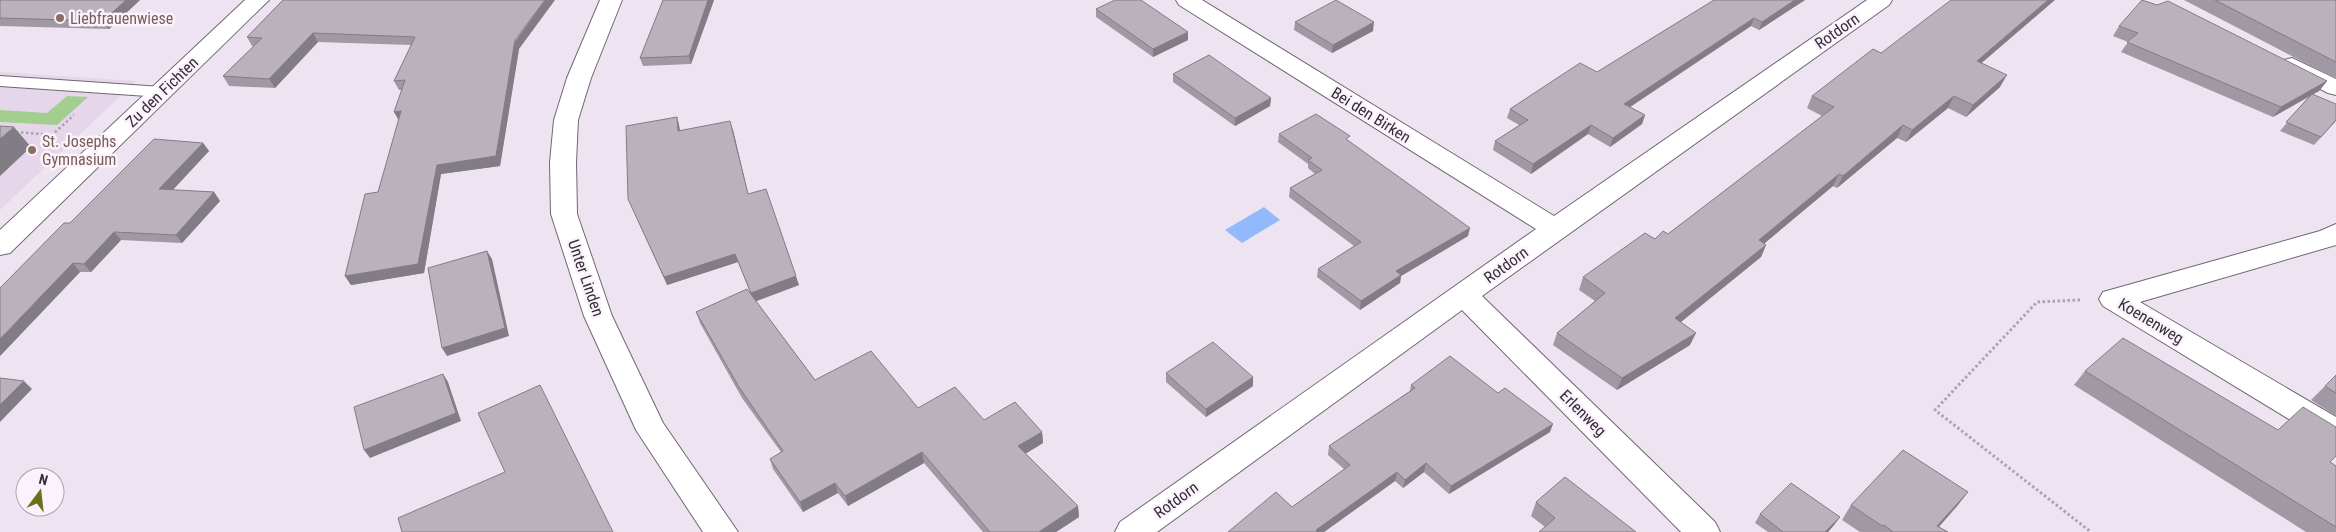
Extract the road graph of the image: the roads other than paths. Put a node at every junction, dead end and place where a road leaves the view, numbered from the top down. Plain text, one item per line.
1 (258, 0) edge
2 (611, 0) edge
3 (1187, 0) edge
4 (1881, 0) edge
5 (2276, 57) edge
6 (0, 81) edge
7 (2336, 88) edge
8 (162, 92) junction
9 (1555, 229) junction
10 (2336, 233) edge
11 (0, 246) edge
12 (1464, 295) junction
13 (2336, 432) edge
14 (721, 532) edge
15 (1132, 532) edge
16 (1703, 532) edge

1 - 8 street, Zu den Fichten
2 - 14 street, Unter Linden
3 - 9 street, Bei den Birken
4 - 9 street, Rotdorn
5 - 7 street
6 - 8 lane
8 - 11 street, Zu den Fichten
9 - 12 street, Rotdorn
10 - 13 street, Koenenweg
12 - 15 street, Rotdorn
12 - 16 street, Erlenweg

